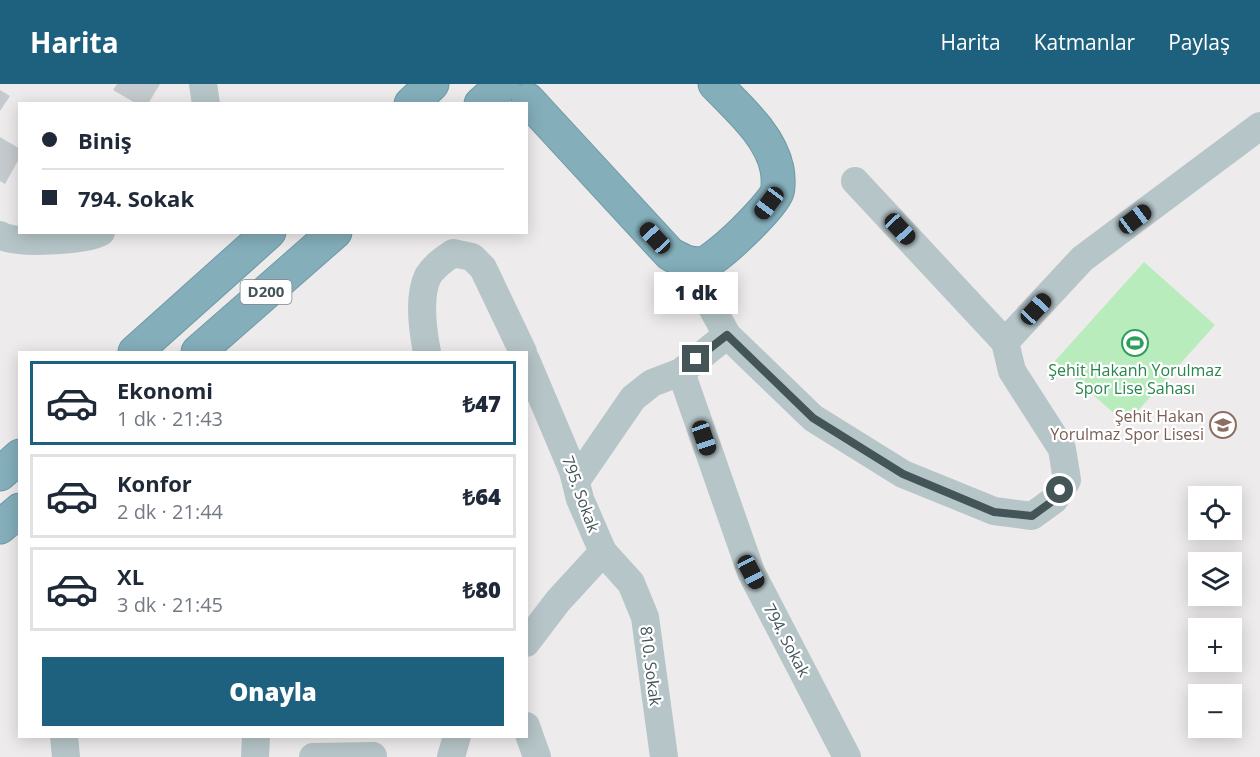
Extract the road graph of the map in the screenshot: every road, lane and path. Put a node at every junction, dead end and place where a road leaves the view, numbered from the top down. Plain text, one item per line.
1 (203, 84) edge
2 (432, 84) edge
3 (715, 84) edge
4 (515, 92) edge
5 (206, 102) edge
6 (413, 102) edge
7 (487, 102) edge
8 (528, 106) edge
9 (1260, 126) edge
10 (855, 181) dead end
11 (89, 234) edge
12 (267, 234) edge
13 (332, 234) edge
14 (0, 235) edge
15 (688, 264) junction
16 (727, 335) junction
17 (1005, 342) junction
18 (136, 351) edge
19 (199, 351) edge
20 (427, 351) edge
21 (523, 351) edge
22 (528, 365) edge
23 (681, 372) junction
24 (18, 458) edge
25 (0, 474) edge
26 (576, 481) junction
27 (18, 512) edge
28 (0, 527) edge
29 (603, 552) junction
30 (528, 640) edge
31 (528, 732) edge
32 (64, 738) edge
33 (256, 738) edge
34 (376, 738) edge
35 (456, 738) edge
36 (66, 757) edge
37 (255, 757) edge
38 (313, 757) edge
39 (373, 757) edge
40 (451, 757) edge
41 (537, 757) edge
42 (663, 757) edge
43 (847, 757) edge

1 - 5 street
2 - 6 highway
3 - 15 highway
4 - 7 highway
8 - 15 highway
9 - 17 street
10 - 17 street
11 - 14 street
12 - 18 highway, D200
13 - 19 highway, D200
15 - 16 street
16 - 17 street
16 - 23 street
20 - 21 street
22 - 26 street, 795. Sokak
23 - 26 street
23 - 43 street, 794. Sokak
24 - 25 highway
26 - 29 street, 795. Sokak
27 - 28 highway
29 - 30 street, 795. Sokak
29 - 42 street, 810. Sokak
31 - 41 street
32 - 36 street
33 - 37 street
34 - 39 street
35 - 40 street
38 - 39 street

